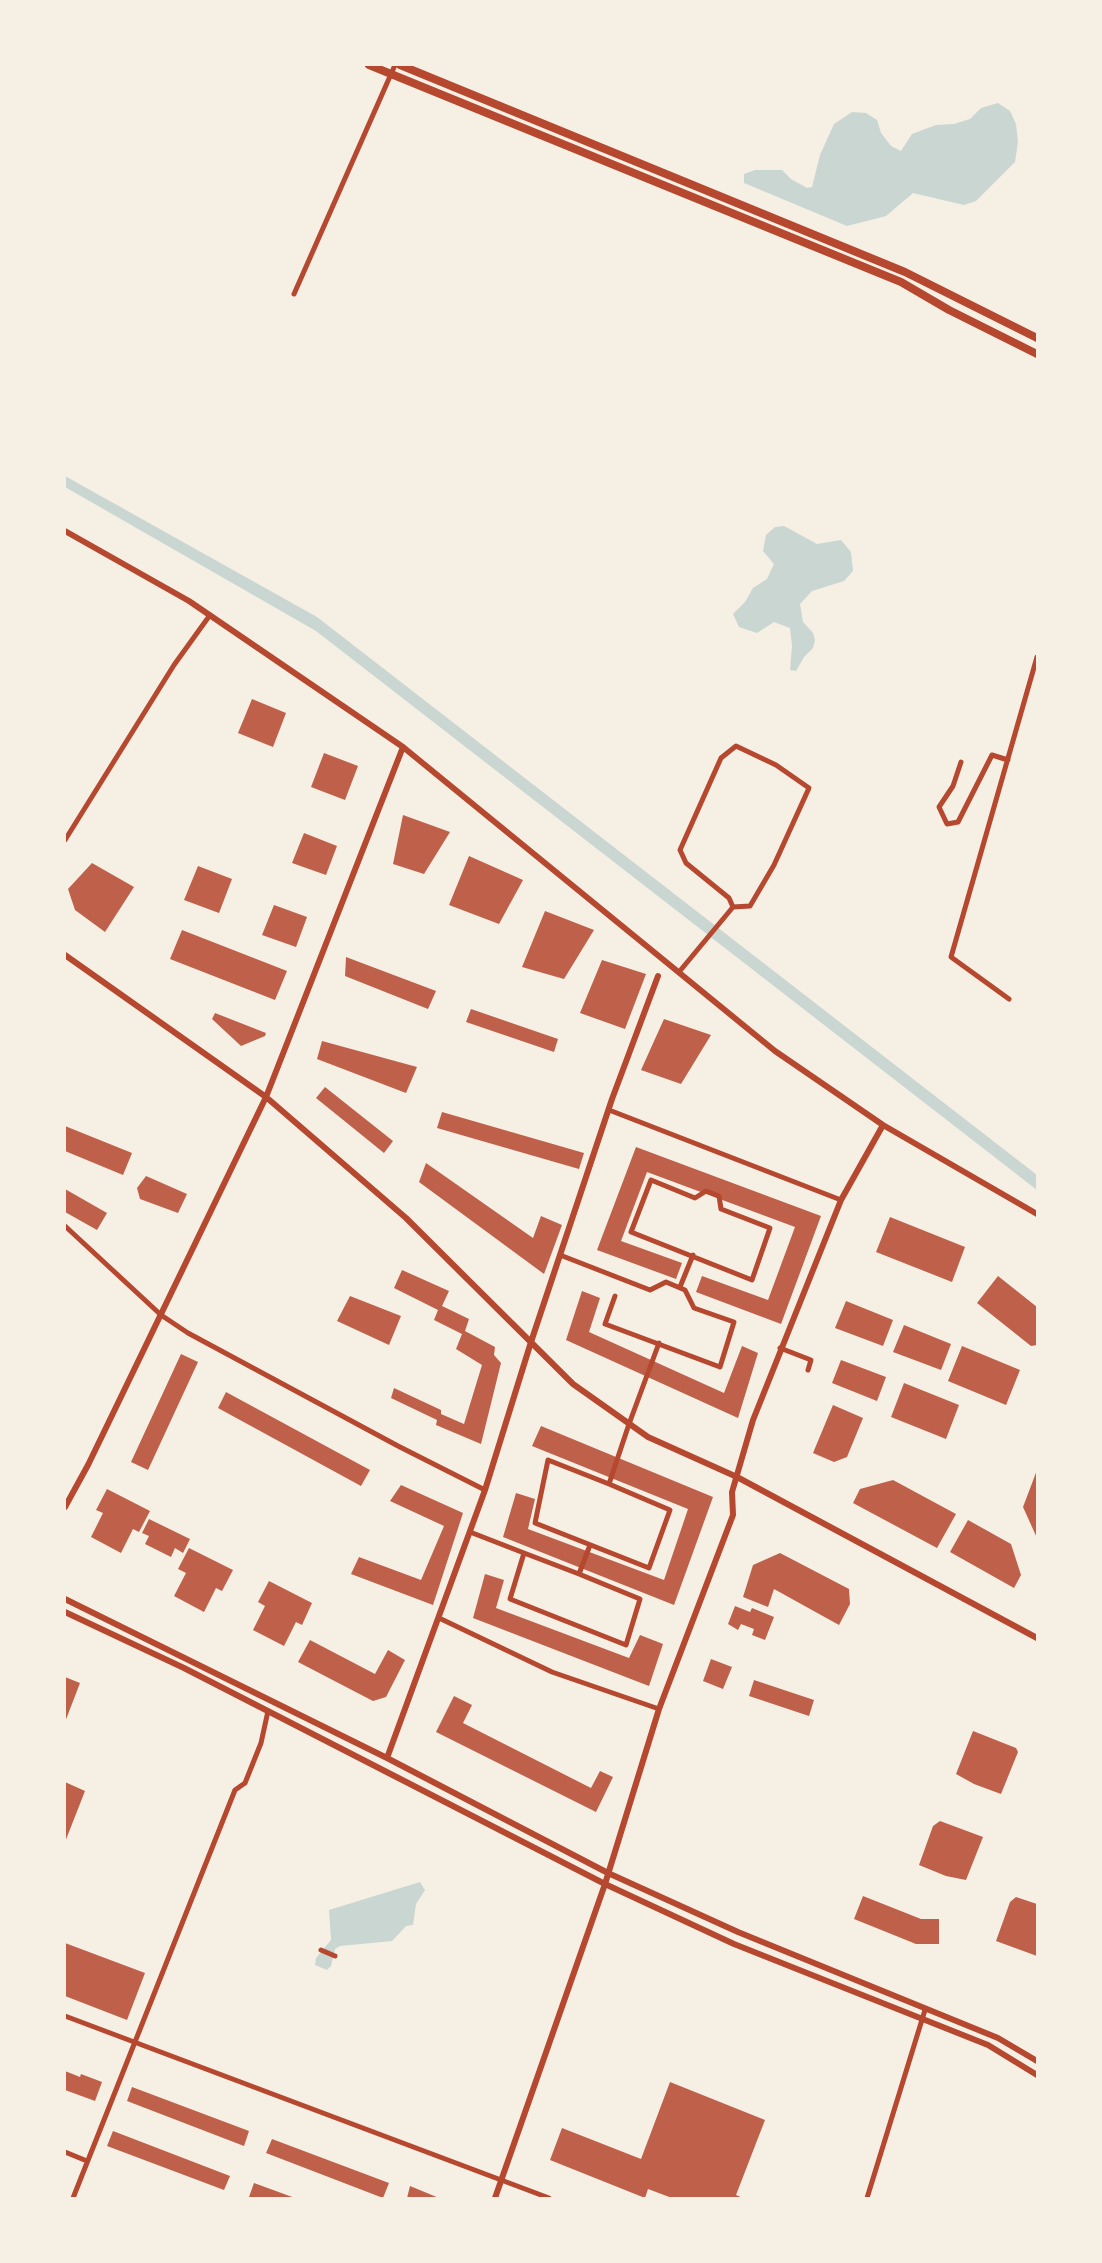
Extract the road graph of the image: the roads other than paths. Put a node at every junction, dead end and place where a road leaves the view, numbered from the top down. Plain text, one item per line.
1 (369, 65) edge
2 (396, 68) edge
3 (295, 294) dead end
4 (1037, 338) edge
5 (1037, 354) edge
6 (65, 531) edge
7 (210, 615) junction
8 (1037, 657) edge
9 (403, 747) junction
10 (1008, 760) junction
11 (961, 762) dead end
12 (65, 840) edge
13 (733, 907) junction
14 (65, 955) edge
15 (679, 972) junction
16 (658, 976) dead end
17 (1009, 999) dead end
18 (266, 1097) junction
19 (609, 1110) junction
20 (883, 1125) junction
21 (841, 1200) junction
22 (1037, 1214) edge
23 (65, 1226) edge
24 (560, 1255) junction
25 (693, 1255) junction
26 (680, 1287) junction
27 (615, 1296) dead end
28 (161, 1315) junction
29 (531, 1342) junction
30 (659, 1342) junction
31 (780, 1348) junction
32 (808, 1370) dead end
33 (629, 1424) junction
34 (737, 1477) junction
35 (610, 1484) junction
36 (485, 1490) junction
37 (65, 1507) edge
38 (470, 1532) junction
39 (590, 1545) junction
40 (524, 1553) junction
41 (579, 1574) junction
42 (65, 1599) edge
43 (65, 1612) edge
44 (439, 1618) junction
45 (1037, 1638) edge
46 (659, 1709) junction
47 (268, 1711) junction
48 (387, 1758) junction
49 (608, 1873) junction
50 (605, 1884) junction
51 (321, 1950) dead end
52 (335, 1956) dead end
53 (925, 2010) junction
54 (65, 2016) edge
55 (922, 2018) junction
56 (135, 2042) junction
57 (1037, 2061) edge
58 (1037, 2075) edge
59 (65, 2152) edge
60 (87, 2161) junction
61 (502, 2180) junction
62 (73, 2198) edge
63 (495, 2198) edge
64 (549, 2198) edge
65 (867, 2198) edge

1 - 2 main road
2 - 3 street
2 - 4 main road
2 - 5 main road
6 - 7 street
7 - 9 street
7 - 12 street
8 - 10 street
9 - 15 street
9 - 18 street
10 - 11 street
10 - 17 street
13 - 13 street
13 - 15 street
14 - 18 street
15 - 20 street
16 - 19 street
18 - 28 street
18 - 29 street
19 - 21 street
19 - 24 street
20 - 21 street
20 - 22 street
21 - 31 street
23 - 28 street
24 - 26 street
24 - 29 street
25 - 25 street
25 - 26 street
26 - 30 street
27 - 30 street
28 - 36 street
28 - 37 street
29 - 33 street
29 - 36 street
30 - 33 street
31 - 32 street
31 - 34 street
33 - 34 street
33 - 35 street
34 - 45 street
34 - 46 street
35 - 39 street
35 - 39 street
36 - 38 street
38 - 40 street
38 - 44 street
39 - 41 street
40 - 41 street
40 - 41 street
42 - 48 street
43 - 47 street
44 - 46 street
44 - 48 street
46 - 49 street
47 - 50 street
47 - 56 street
48 - 49 street
49 - 50 street
49 - 53 street
50 - 55 street
50 - 61 street
51 - 52 street
53 - 55 street
53 - 57 street
54 - 56 street
55 - 58 street
55 - 65 street
56 - 60 street
56 - 61 street
59 - 60 street
60 - 62 street
61 - 63 street
61 - 64 street

